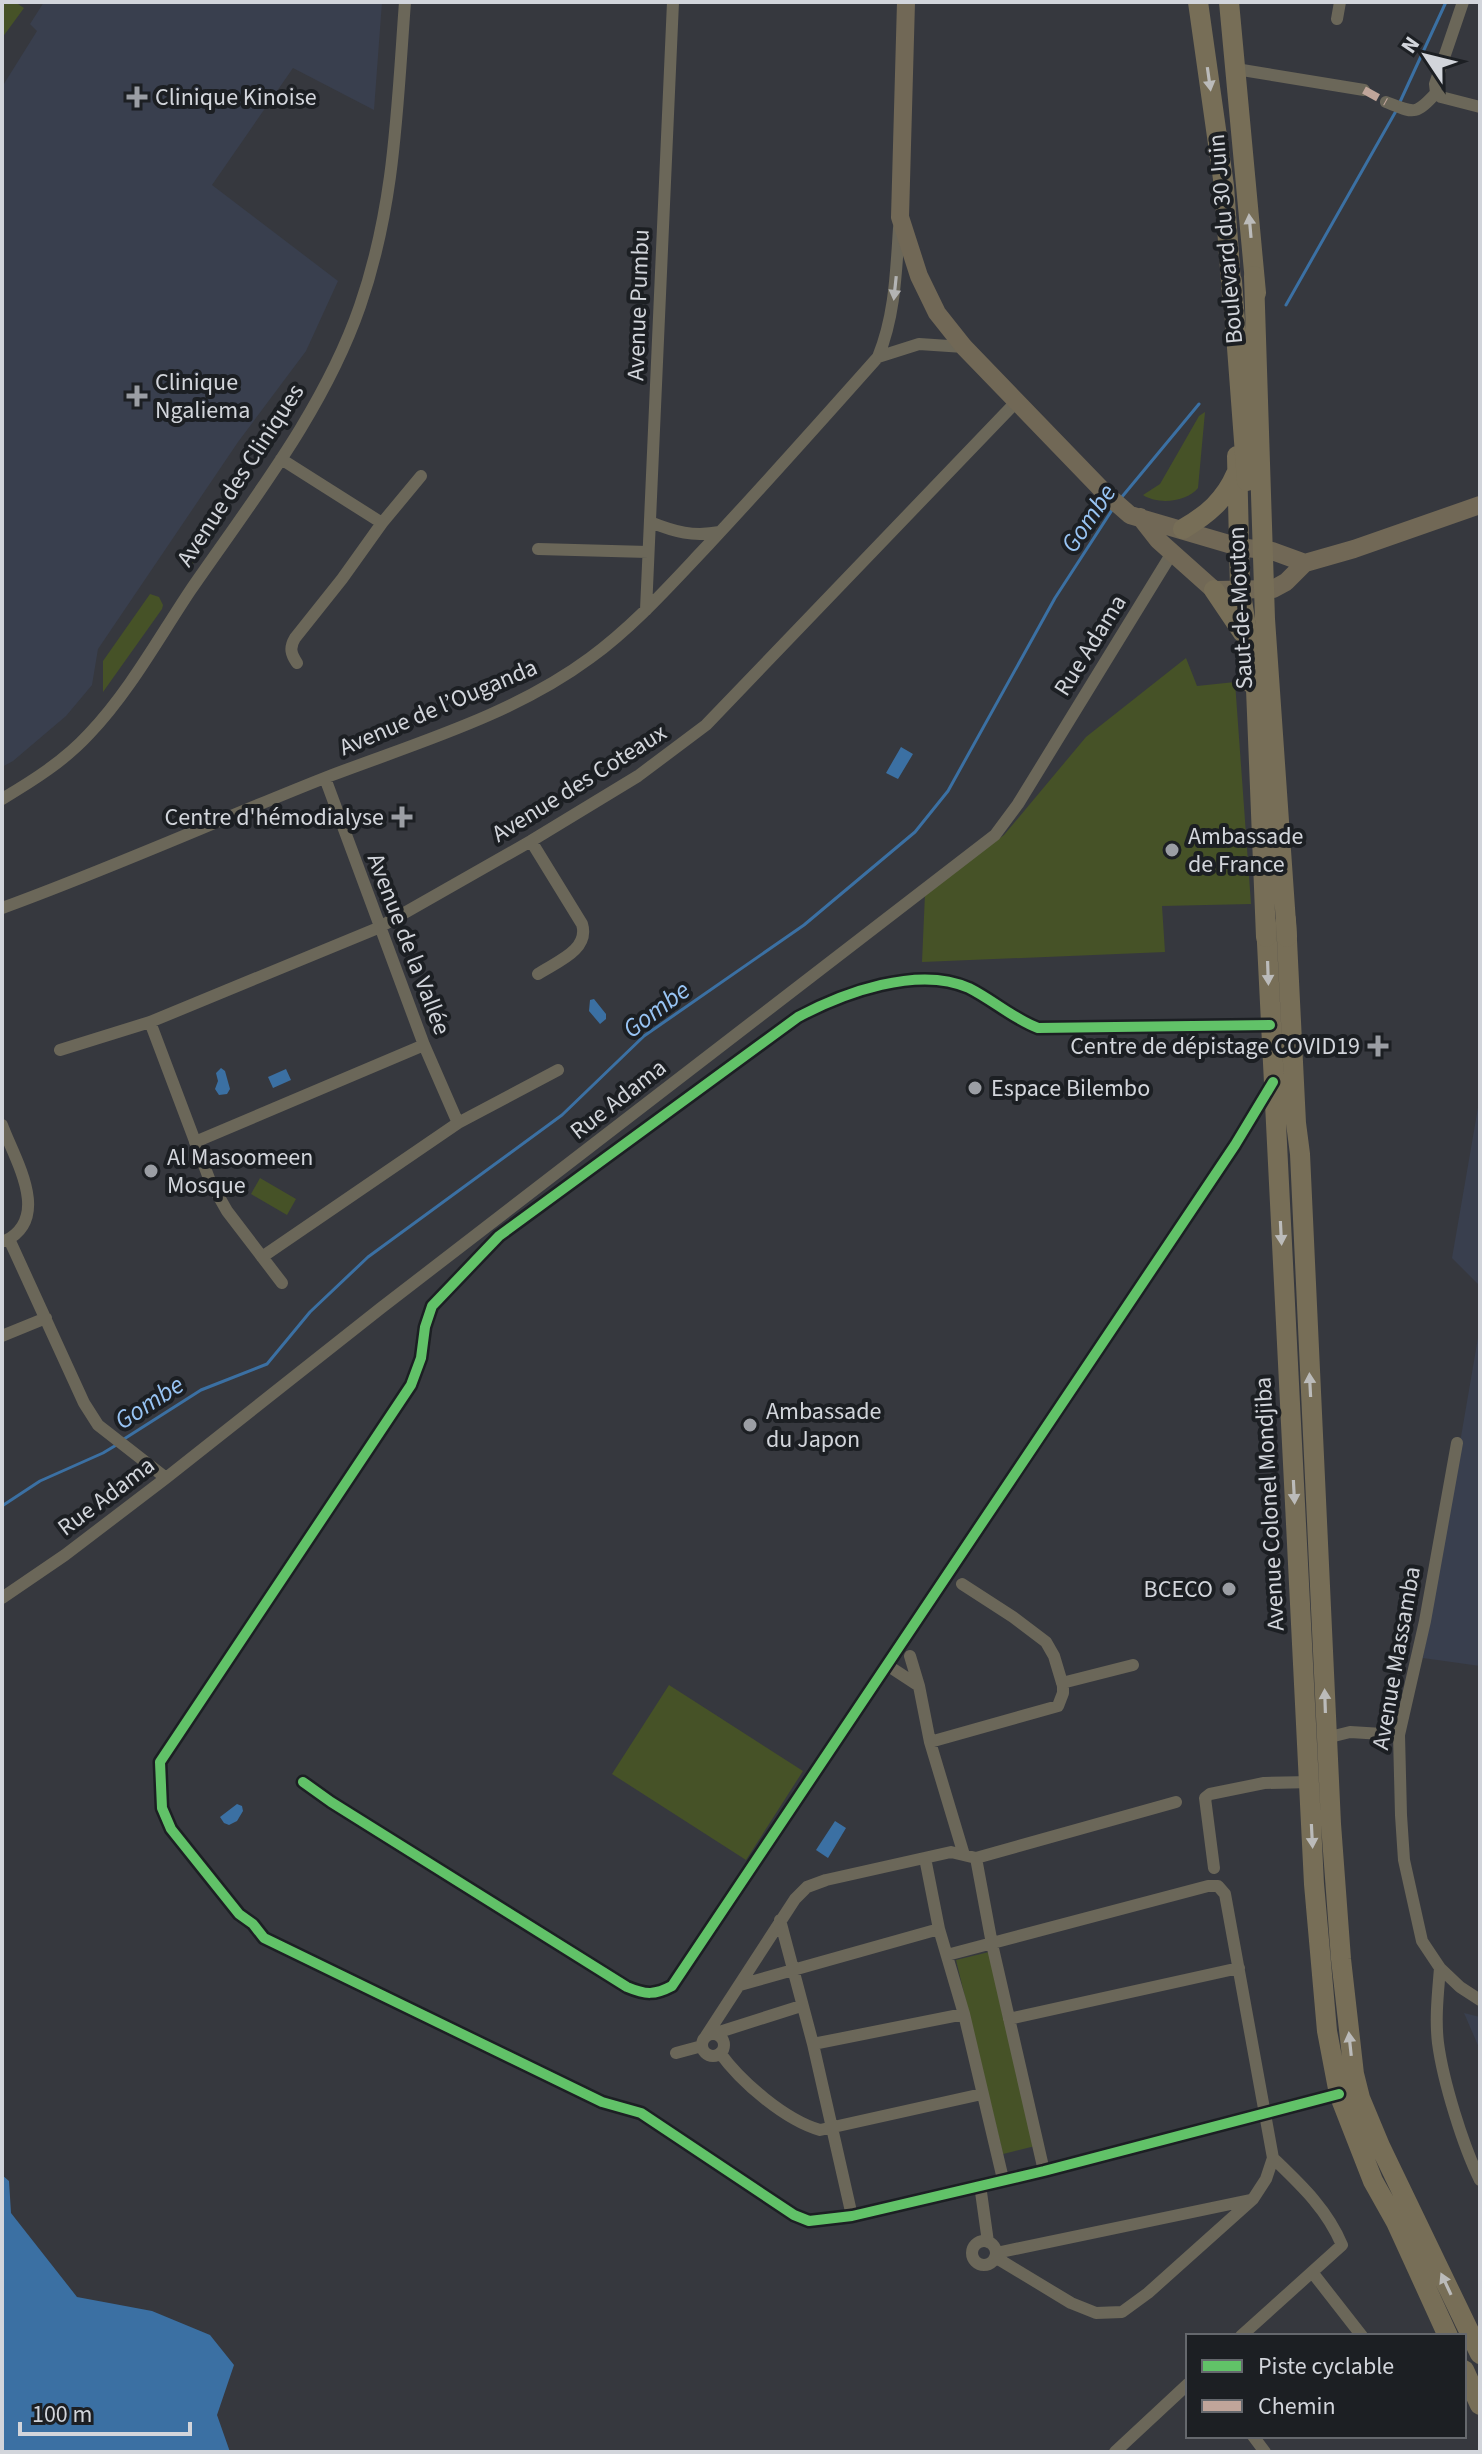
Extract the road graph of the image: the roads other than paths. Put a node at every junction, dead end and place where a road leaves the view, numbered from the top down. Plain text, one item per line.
1 (405, 2) edge
2 (673, 2) edge
3 (906, 2) edge
4 (1198, 2) edge
5 (1229, 2) edge
6 (1340, 2) edge
7 (1463, 2) edge
8 (1337, 19) dead end
9 (1236, 69) junction
10 (1364, 90) dead end
11 (1436, 93) junction
12 (1386, 102) dead end
13 (1480, 107) edge
14 (900, 217) junction
15 (1254, 276) junction
16 (1232, 281) junction
17 (964, 347) junction
18 (878, 357) junction
19 (1018, 400) junction
20 (281, 459) junction
21 (1237, 470) junction
22 (421, 476) dead end
23 (1480, 505) edge
24 (1135, 516) junction
25 (1271, 516) junction
26 (1239, 517) junction
27 (650, 522) junction
28 (382, 523) junction
29 (1183, 529) junction
30 (720, 532) junction
31 (1239, 547) junction
32 (538, 549) dead end
33 (1272, 551) junction
34 (648, 552) junction
35 (1172, 553) junction
36 (1305, 563) junction
37 (1240, 588) junction
38 (1273, 589) junction
39 (1214, 590) junction
40 (646, 610) junction
41 (1273, 619) junction
42 (1245, 621) junction
43 (1249, 644) junction
44 (297, 663) dead end
45 (325, 778) junction
46 (2, 799) edge
47 (531, 841) junction
48 (2, 908) edge
49 (378, 928) junction
50 (1277, 937) junction
51 (538, 974) dead end
52 (150, 1022) junction
53 (1270, 1025) junction
54 (424, 1045) junction
55 (60, 1050) dead end
56 (558, 1070) dead end
57 (1294, 1081) junction
58 (1273, 1082) junction
59 (458, 1123) junction
60 (2, 1125) edge
61 (195, 1142) junction
62 (6, 1240) edge
63 (262, 1257) junction
64 (282, 1283) dead end
65 (46, 1318) junction
66 (2, 1336) edge
67 (1457, 1443) dead end
68 (166, 1478) junction
69 (962, 1584) dead end
70 (2, 1598) edge
71 (1311, 1609) junction
72 (910, 1656) dead end
73 (887, 1665) junction
74 (1133, 1665) dead end
75 (1062, 1683) junction
76 (919, 1686) junction
77 (1399, 1735) junction
78 (1326, 1738) junction
79 (930, 1742) junction
80 (1319, 1781) junction
81 (303, 1782) dead end
82 (1176, 1802) dead end
83 (970, 1856) junction
84 (925, 1858) junction
85 (1214, 1868) dead end
86 (780, 1920) junction
87 (939, 1929) junction
88 (992, 1944) junction
89 (947, 1955) junction
90 (1239, 1968) junction
91 (1440, 1968) junction
92 (794, 1969) junction
93 (740, 1985) junction
94 (1480, 2000) edge
95 (801, 2006) junction
96 (964, 2014) junction
97 (1009, 2019) junction
98 (707, 2039) junction
99 (813, 2044) junction
100 (676, 2053) dead end
101 (720, 2053) junction
102 (982, 2094) junction
103 (1339, 2094) junction
104 (1263, 2113) junction
105 (833, 2127) junction
106 (1273, 2158) junction
107 (1044, 2171) junction
108 (1003, 2179) junction
109 (1480, 2180) edge
110 (980, 2185) junction
111 (1253, 2199) junction
112 (852, 2216) junction
113 (993, 2251) junction
114 (1312, 2272) junction
115 (1243, 2334) edge
116 (1360, 2334) edge
117 (1447, 2334) edge
118 (1480, 2354) edge
119 (1466, 2374) edge
120 (1186, 2386) edge
121 (1480, 2405) edge
122 (1115, 2452) edge

1 - 20 street, Avenue des Cliniques
2 - 27 street, Avenue Pumbu
3 - 14 main road
4 -> 16 main road, Boulevard du 30 Juin
5 - 9 main road, Boulevard du 30 Juin
6 - 8 street
7 - 11 street
9 - 10 street
15 -> 9 main road, Boulevard du 30 Juin
11 - 12 street
11 - 13 street
14 - 17 main road
14 -> 18 street, Avenue de l’Ouganda
15 - 25 main road, Boulevard du 30 Juin
15 - 50 main road, Saut-de-Mouton, bridge
16 - 21 main road, Boulevard du 30 Juin
16 - 50 main road, Saut-de-Mouton, bridge
17 - 18 street
17 - 19 main road
18 - 30 street, Avenue de l’Ouganda
19 - 24 main road
19 - 47 street, Avenue des Coteaux
20 - 28 street
20 - 46 street, Avenue des Cliniques
21 - 26 main road, Boulevard du 30 Juin
21 - 29 main road
22 - 28 street
23 - 36 main road
24 - 29 main road
24 - 35 main road
25 - 26 main road
25 - 33 main road, Boulevard du 30 Juin
26 - 31 main road, Boulevard du 30 Juin
27 - 30 street
27 - 34 street, Avenue Pumbu
28 - 44 street
29 - 31 main road
30 - 40 street, Avenue de l’Ouganda
31 - 33 main road
31 - 37 main road, Avenue Colonel Mondjiba
32 - 34 street
33 - 36 main road
33 - 38 main road, Boulevard du 30 Juin
34 - 40 street, Avenue Pumbu
35 - 39 main road
35 - 68 street, Rue Adama
36 - 38 main road
37 - 38 main road
37 - 39 main road
37 - 42 main road, Avenue Colonel Mondjiba
38 - 41 main road, Avenue Colonel Mondjiba
39 - 43 main road
40 - 45 street, Avenue de l’Ouganda
41 - 42 main road
41 - 50 main road, Avenue Colonel Mondjiba
42 - 43 main road, Avenue Colonel Mondjiba
43 - 50 main road, Avenue Colonel Mondjiba
45 - 48 street, Avenue de l’Ouganda
45 - 49 street, Avenue de la Vallée
47 - 49 street, Avenue des Coteaux
47 - 51 street
49 - 52 street, Avenue des Coteaux
49 - 54 street, Avenue de la Vallée
50 -> 53 main road, Avenue Colonel Mondjiba
50 - 57 main road, Avenue Colonel Mondjiba
52 - 55 street, Avenue des Coteaux
52 - 61 street
53 - 58 main road, Avenue Colonel Mondjiba
53 - 112 street
54 - 59 street, Avenue de la Vallée
54 - 61 street
56 - 59 street
57 - 58 main road
71 -> 57 main road, Avenue Colonel Mondjiba
58 -> 71 main road, Avenue Colonel Mondjiba
58 - 73 street
59 - 63 street
60 - 62 street
61 - 63 street
62 - 65 street
63 - 64 street
65 - 66 street
65 - 68 street
67 - 77 street, Avenue Massamba
68 - 70 street, Rue Adama
69 - 75 street
78 -> 71 main road, Avenue Colonel Mondjiba
71 - 80 main road, Avenue Colonel Mondjiba
72 - 76 street
73 - 76 street
73 - 81 street
74 - 75 street
75 - 79 street
76 - 79 street
77 - 78 street
77 - 91 street, Avenue Massamba
78 - 80 main road, Avenue Colonel Mondjiba
79 - 83 street
80 - 85 street
80 -> 103 main road, Avenue Colonel Mondjiba
118 -> 80 main road, Avenue Colonel Mondjiba
82 - 83 street
83 - 84 street
83 - 88 street
84 - 86 street
84 - 87 street
86 - 92 street
86 - 93 street
87 - 89 street
87 - 92 street
88 - 89 street
88 - 90 street
88 - 97 street
89 - 96 street
90 - 97 street
90 - 104 street
91 - 94 street, Avenue Massamba
91 - 109 street
92 - 93 street
92 - 95 street
93 - 98 street
95 - 98 street
95 - 99 street
96 - 99 street
96 - 102 street
97 - 107 street
98 - 100 street
98 - 101 street
98 - 101 street
99 - 105 street
101 - 105 street
102 - 105 street
102 - 108 street
103 - 104 street
103 - 117 main road, Avenue Colonel Mondjiba
104 - 106 street
104 - 107 street
105 - 112 street
106 - 111 street
106 - 114 street
107 - 108 street
108 - 110 street
110 - 112 street
110 - 113 street
111 - 113 street
111 - 113 street
114 - 115 street
114 - 116 street
119 - 121 main road
120 - 122 street

